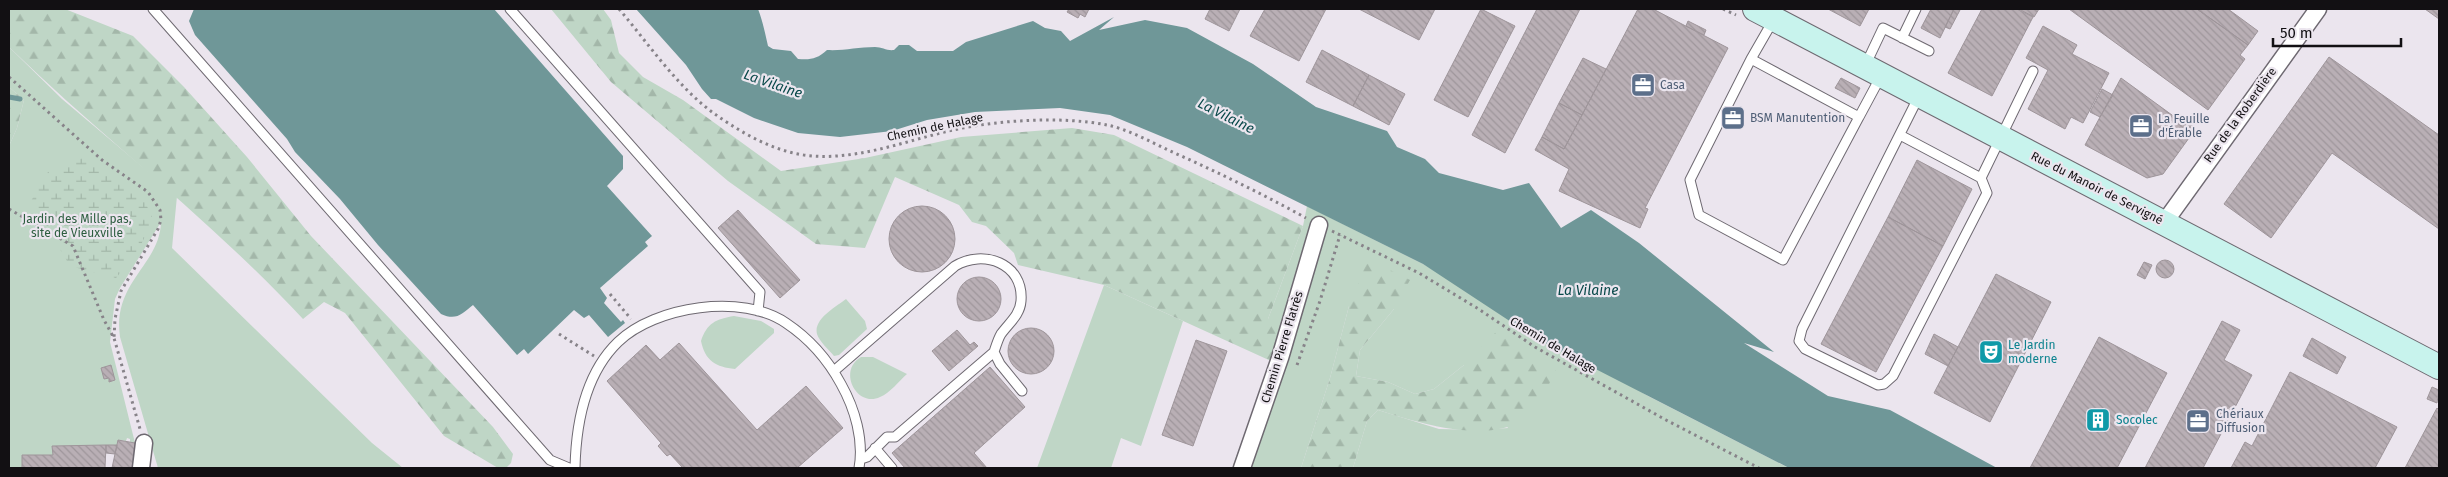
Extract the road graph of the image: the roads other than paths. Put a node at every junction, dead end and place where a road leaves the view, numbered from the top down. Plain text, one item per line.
1 (153, 9) edge
2 (510, 9) edge
3 (1916, 9) edge
4 (2318, 9) edge
5 (1769, 12) edge
6 (1902, 38) junction
7 (1929, 51) dead end
8 (1751, 59) junction
9 (1873, 71) junction
10 (2033, 71) dead end
11 (1920, 96) junction
12 (1859, 117) junction
13 (1900, 135) junction
14 (2000, 138) junction
15 (1982, 178) junction
16 (2164, 222) junction
17 (1319, 225) road end
18 (758, 311) junction
19 (994, 352) junction
20 (2439, 367) edge
21 (834, 371) junction
22 (1022, 392) dead end
23 (144, 443) road end
24 (876, 448) junction
25 (860, 464) edge
26 (141, 468) edge
27 (569, 468) edge
28 (575, 468) edge
29 (892, 468) edge
30 (1242, 468) edge

1 - 27 lane
2 - 18 lane
3 - 6 lane
4 - 16 street, Rue de la Roberdière
5 - 8 lane
5 - 9 street, Rue du Manoir de Servigné
6 - 7 lane
6 - 9 lane
8 - 12 lane
8 - 12 lane
9 - 11 street, Rue du Manoir de Servigné
9 - 12 lane
10 - 14 lane
11 - 13 lane
11 - 14 street, Rue du Manoir de Servigné
13 - 15 lane
13 - 15 lane
14 - 15 lane
14 - 16 street, Rue du Manoir de Servigné
16 - 20 street, Rue du Manoir de Servigné
17 - 30 street, Chemin Pierre Flatrès
18 - 21 lane
18 - 28 lane
19 - 21 lane
19 - 22 lane
19 - 24 lane
21 - 25 lane
23 - 26 street
24 - 25 lane
24 - 29 lane

